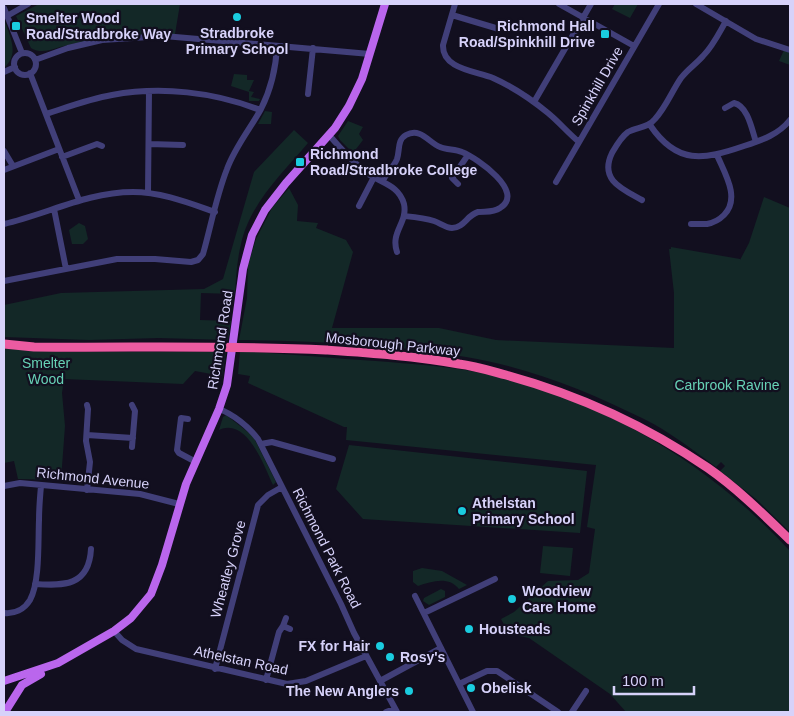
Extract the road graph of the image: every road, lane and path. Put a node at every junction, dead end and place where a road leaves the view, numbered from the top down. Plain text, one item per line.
1 (28, 4) edge
2 (385, 4) edge
3 (455, 4) edge
4 (559, 4) edge
5 (591, 4) edge
6 (659, 4) edge
7 (696, 4) edge
8 (4, 8) edge
9 (452, 15) junction
10 (7, 16) junction
11 (583, 18) junction
12 (726, 21) junction
13 (499, 29) dead end
14 (277, 46) junction
15 (634, 46) junction
16 (313, 48) junction
17 (790, 50) edge
18 (22, 53) junction
19 (370, 54) junction
20 (35, 60) junction
21 (15, 68) junction
22 (4, 72) edge
23 (30, 73) junction
24 (149, 92) junction
25 (308, 94) dead end
26 (534, 102) junction
27 (725, 108) dead end
28 (260, 110) junction
29 (46, 114) junction
30 (790, 120) edge
31 (650, 124) junction
32 (329, 134) junction
33 (580, 142) junction
34 (756, 142) junction
35 (148, 144) junction
36 (183, 145) dead end
37 (102, 146) dead end
38 (59, 149) junction
39 (4, 151) edge
40 (468, 155) junction
41 (716, 155) junction
42 (62, 157) junction
43 (13, 166) junction
44 (4, 170) edge
45 (374, 177) junction
46 (383, 182) junction
47 (556, 182) dead end
48 (458, 184) dead end
49 (148, 193) junction
50 (79, 200) junction
51 (642, 200) dead end
52 (359, 206) dead end
53 (54, 209) junction
54 (215, 212) junction
55 (404, 216) junction
56 (4, 224) edge
57 (691, 224) dead end
58 (397, 252) dead end
59 (66, 269) junction
60 (4, 281) edge
61 (4, 344) edge
62 (87, 405) dead end
63 (132, 405) dead end
64 (219, 409) junction
65 (188, 419) dead end
66 (86, 435) junction
67 (133, 438) junction
68 (261, 444) junction
69 (132, 447) dead end
70 (333, 459) dead end
71 (196, 462) junction
72 (4, 486) edge
73 (41, 486) junction
74 (282, 486) junction
75 (87, 490) junction
76 (179, 504) junction
77 (790, 540) edge
78 (92, 548) dead end
79 (495, 579) dead end
80 (35, 584) junction
81 (415, 596) dead end
82 (5, 613) edge
83 (424, 613) junction
84 (286, 618) dead end
85 (114, 631) junction
86 (441, 648) junction
87 (366, 656) junction
88 (58, 663) junction
89 (215, 669) junction
90 (266, 680) junction
91 (380, 681) junction
92 (4, 682) edge
93 (459, 684) junction
94 (19, 691) junction
95 (586, 691) dead end
96 (395, 710) edge
97 (5, 712) edge
98 (386, 712) edge
99 (473, 712) edge
100 (558, 712) edge
101 (572, 712) edge

1 - 10 street
2 - 19 main road, Richmond Road
3 - 9 street
4 - 11 street
5 - 11 street
6 - 15 street, Spinkhill Drive
7 - 12 street
8 - 10 street
9 - 13 street
9 - 26 street
10 - 18 street
11 - 15 street
11 - 26 street
12 - 17 street
12 - 31 street
14 - 16 street
14 - 20 street
14 - 28 street
15 - 33 street, Spinkhill Drive
16 - 19 street
16 - 25 street
18 - 20 street
18 - 21 street
19 - 32 main road, Richmond Road
20 - 23 street
21 - 22 street
21 - 23 street
23 - 29 street
24 - 28 street
24 - 29 street
24 - 35 street
26 - 33 street
27 - 34 street
28 - 54 street
29 - 38 street
30 - 34 street
31 - 41 street
31 - 51 street
32 - 45 street
32 - 64 main road, Richmond Road
33 - 47 street, Spinkhill Drive
34 - 41 street
35 - 36 street
35 - 49 street
37 - 42 street
38 - 42 street
38 - 43 street
39 - 43 street
40 - 46 street
40 - 48 street
40 - 55 street
41 - 57 street
42 - 50 street
43 - 44 street
45 - 46 street
45 - 52 street
46 - 55 street
49 - 50 street
49 - 54 street
50 - 53 street
53 - 56 street
53 - 59 street
54 - 59 street
55 - 58 street
59 - 60 street
61 - 77 highway, Mosborough Parkway
62 - 66 street
63 - 67 street
64 - 68 street, Richmond Park Road
64 - 71 main road, Richmond Road
65 - 71 street
66 - 67 street
66 - 75 street
67 - 69 street
68 - 70 street
68 - 74 street, Richmond Park Road
71 - 76 main road, Richmond Road
72 - 73 street, Richmond Avenue
73 - 75 street, Richmond Avenue
73 - 80 street
74 - 87 street, Richmond Park Road
74 - 89 street, Wheatley Grove
75 - 76 street, Richmond Avenue
76 - 85 main road, Richmond Road
78 - 80 street
79 - 83 street
80 - 82 street
81 - 83 street
83 - 86 street
84 - 90 street
85 - 88 main road, Richmond Road
85 - 89 street, Athelstan Road
86 - 91 street
86 - 93 street
87 - 90 street, Athelstan Road
87 - 91 street, Richmond Park Road
88 - 92 main road, Richmond Road
88 - 94 main road
89 - 90 street, Athelstan Road
91 - 96 street, Richmond Park Road
92 - 94 main road
93 - 99 street
93 - 100 street
94 - 97 main road
95 - 101 street
96 - 98 street

